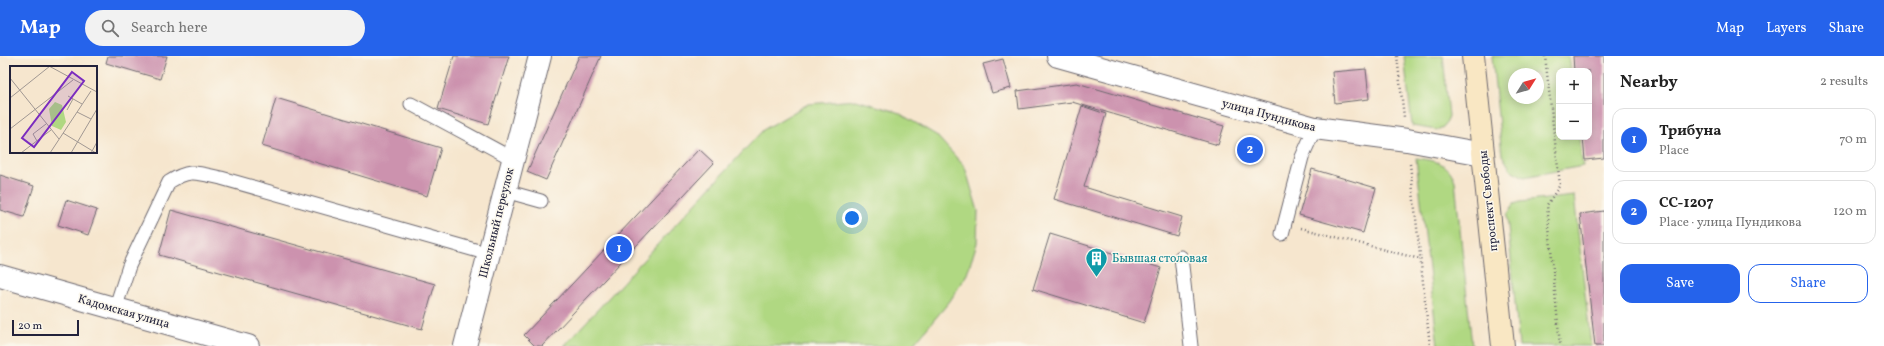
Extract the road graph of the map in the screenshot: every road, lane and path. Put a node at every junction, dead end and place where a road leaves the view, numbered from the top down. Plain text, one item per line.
1 (540, 56) edge
2 (1058, 56) edge
3 (1397, 56) edge
4 (1473, 56) edge
5 (1545, 56) edge
6 (411, 104) dead end
7 (1315, 128) junction
8 (1407, 140) junction
9 (1483, 154) junction
10 (513, 159) junction
11 (504, 191) junction
12 (541, 201) dead end
13 (1283, 228) joint
14 (488, 254) junction
15 (1182, 257) dead end
16 (1420, 259) junction
17 (0, 276) edge
18 (115, 309) junction
19 (248, 346) edge
20 (465, 346) edge
21 (1191, 346) edge
22 (1430, 346) edge
23 (1502, 346) edge
24 (1560, 346) edge

1 - 10 street, Школьный переулок
2 - 7 street, улица Пундикова
3 - 8 path
4 - 9 street, проспект Свободы
5 - 24 path
6 - 10 lane
7 - 8 street, улица Пундикова
7 - 13 lane
8 - 9 street, улица Пундикова
8 - 16 path
9 - 23 street, проспект Свободы
10 - 11 street, Школьный переулок
11 - 12 lane
11 - 14 street, Школьный переулок
13 - 16 path
14 - 18 lane
14 - 20 street, Школьный переулок
15 - 21 lane
16 - 22 path
17 - 18 street, Кадомская улица
18 - 19 street, Кадомская улица

